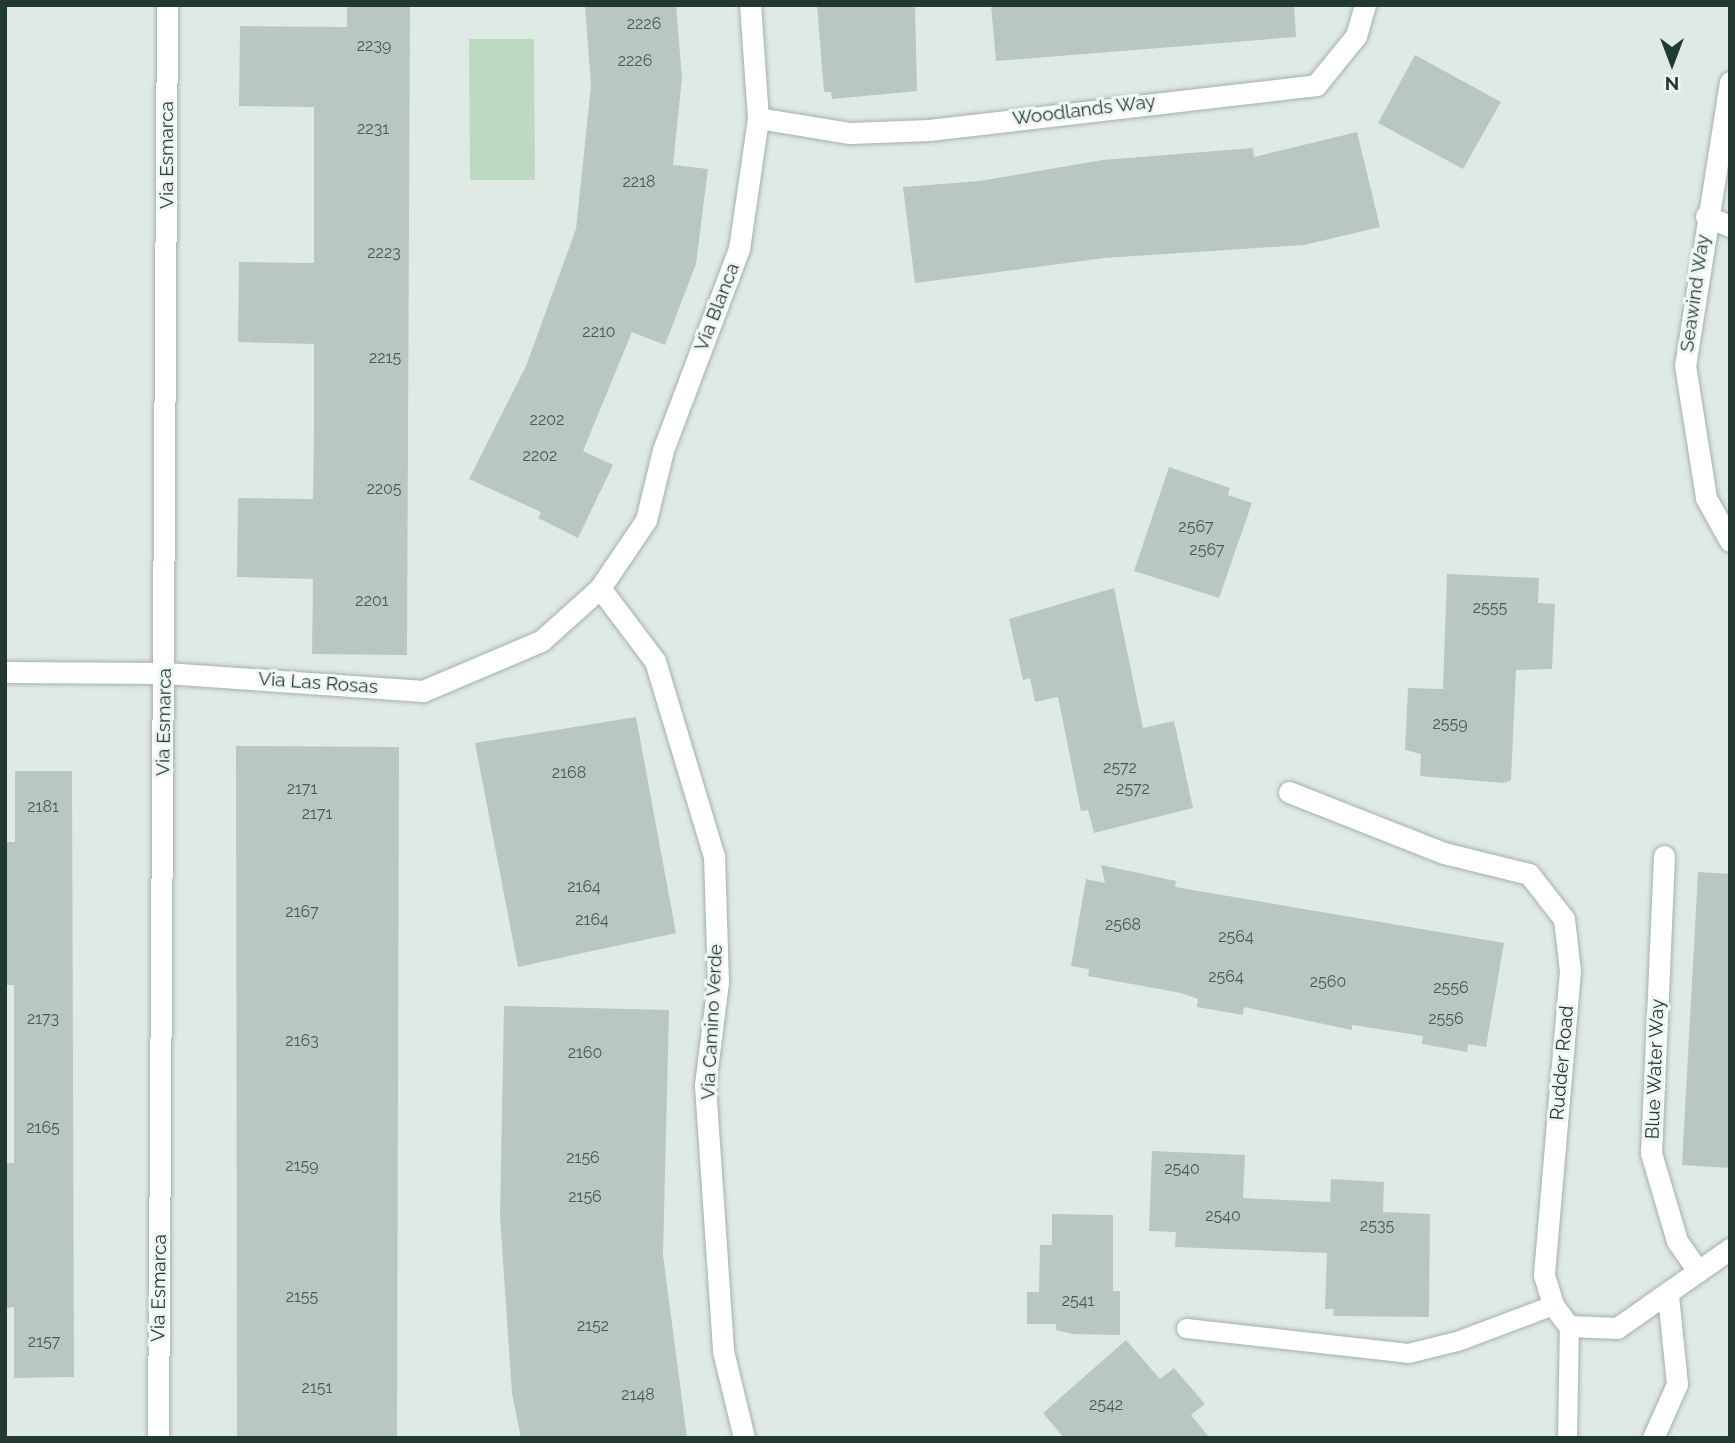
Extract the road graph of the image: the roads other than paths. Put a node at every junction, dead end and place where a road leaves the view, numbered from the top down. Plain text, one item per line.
1 (167, 5) edge
2 (750, 5) edge
3 (1365, 5) edge
4 (1730, 82) edge
5 (758, 118) junction
6 (1706, 216) junction
7 (1730, 226) edge
8 (1730, 541) edge
9 (600, 588) junction
10 (5, 672) edge
11 (165, 673) junction
12 (1289, 792) dead end
13 (1664, 856) dead end
14 (1730, 1249) edge
15 (1698, 1271) junction
16 (1668, 1296) junction
17 (1553, 1305) junction
18 (1569, 1326) junction
19 (1186, 1328) dead end
20 (158, 1438) edge
21 (744, 1438) edge
22 (1567, 1438) edge
23 (1653, 1438) edge

1 - 11 street, Via Esmarca
2 - 5 street, Via Blanca
3 - 5 street, Woodlands Way
4 - 6 street, Seawind Way
5 - 9 street, Via Blanca
6 - 7 street
6 - 8 street, Seawind Way
9 - 11 street, Via Las Rosas
9 - 21 street, Via Camino Verde
10 - 11 street, Via Las Rosas
11 - 20 street, Via Esmarca
12 - 17 street, Rudder Road
13 - 15 street, Blue Water Way
14 - 15 street
15 - 16 street
16 - 18 street
16 - 23 street
17 - 18 street, Rudder Road
17 - 19 lane
18 - 22 lane

